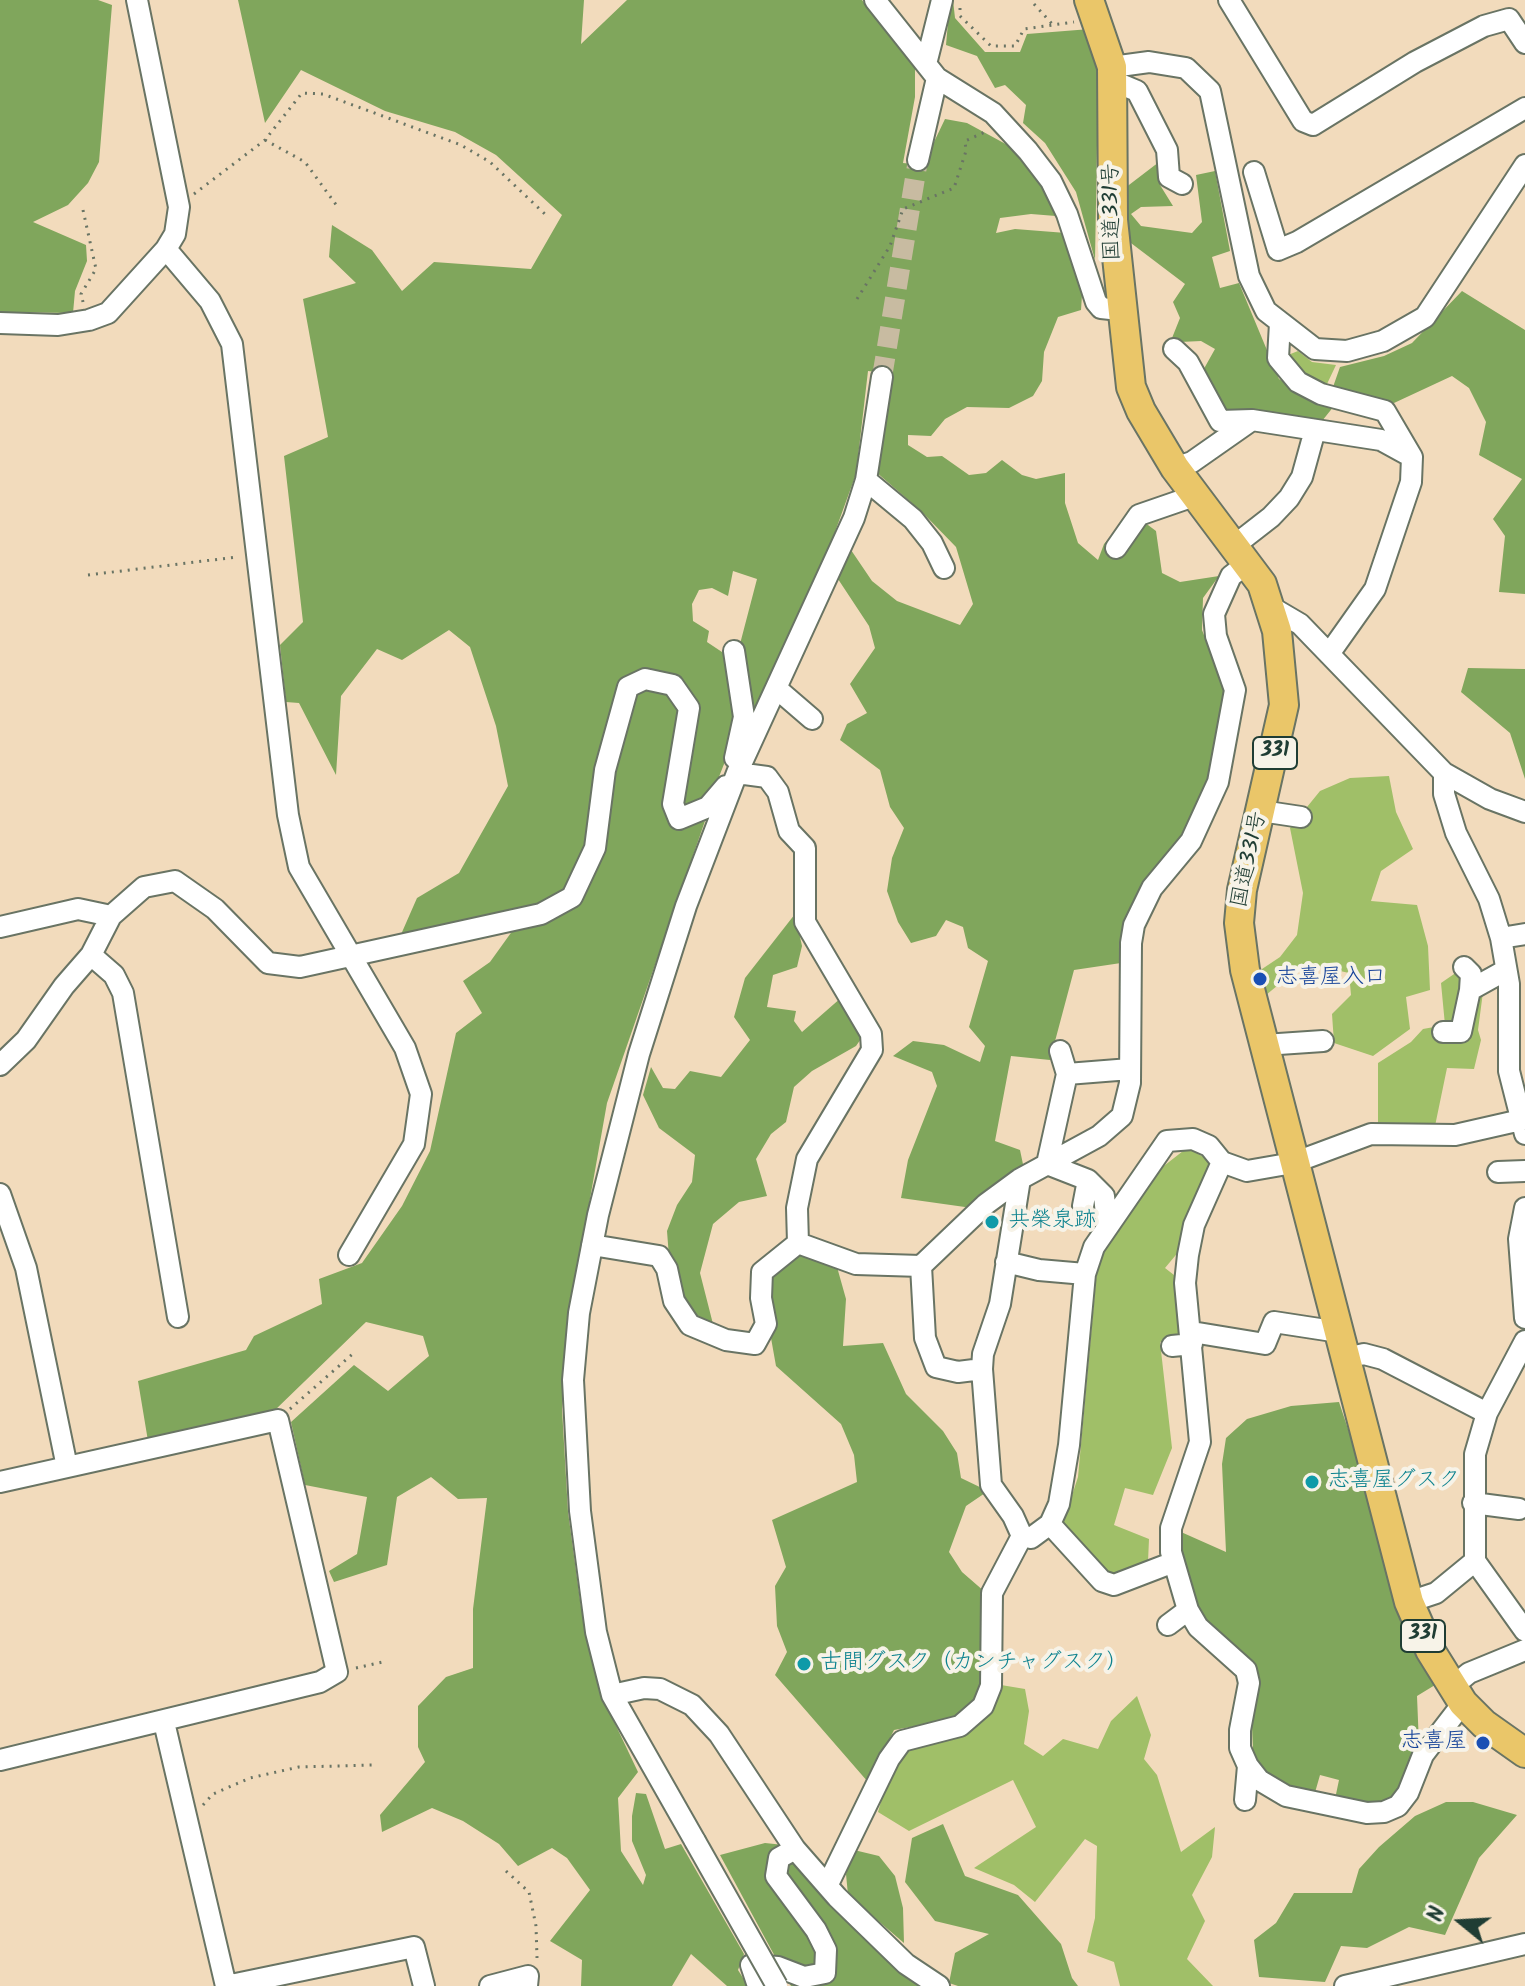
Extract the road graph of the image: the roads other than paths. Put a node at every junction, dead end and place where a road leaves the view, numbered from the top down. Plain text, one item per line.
1 (137, 0) edge
2 (875, 0) edge
3 (942, 0) edge
4 (1229, 0) edge
5 (1092, 10) edge
6 (1525, 43) edge
7 (932, 71) junction
8 (1113, 74) junction
9 (1525, 108) edge
10 (918, 160) tunnel mouth
11 (1525, 165) edge
12 (1254, 172) dead end
13 (1182, 184) dead end
14 (166, 249) junction
15 (1120, 310) junction
16 (0, 323) edge
17 (1280, 323) junction
18 (1174, 349) dead end
19 (882, 377) tunnel mouth
20 (1252, 420) junction
21 (1315, 430) junction
22 (1412, 457) junction
23 (1175, 468) junction
24 (866, 480) junction
25 (1197, 495) junction
26 (1116, 548) dead end
27 (1241, 554) junction
28 (944, 568) dead end
29 (1271, 607) junction
30 (734, 651) dead end
31 (1329, 654) junction
32 (776, 688) junction
33 (812, 719) dead end
34 (737, 773) junction
35 (1444, 773) junction
36 (1261, 811) junction
37 (1525, 812) edge
38 (1301, 817) dead end
39 (111, 916) junction
40 (0, 927) edge
41 (1525, 934) edge
42 (1501, 938) junction
43 (91, 955) junction
44 (349, 956) junction
45 (1464, 967) dead end
46 (1506, 970) junction
47 (1470, 990) junction
48 (1443, 1032) dead end
49 (1323, 1041) dead end
50 (1264, 1045) junction
51 (1060, 1051) dead end
52 (0, 1065) edge
53 (1130, 1069) junction
54 (1067, 1074) junction
55 (1523, 1127) edge
56 (1222, 1162) junction
57 (1293, 1163) junction
58 (1047, 1164) junction
59 (1525, 1171) edge
60 (1498, 1172) dead end
61 (1020, 1179) junction
62 (1088, 1180) junction
63 (1, 1199) edge
64 (1083, 1206) dead end
65 (1525, 1208) edge
66 (1107, 1223) junction
67 (798, 1243) junction
68 (592, 1245) junction
69 (349, 1255) dead end
70 (1006, 1262) junction
71 (921, 1266) junction
72 (1085, 1274) junction
73 (1525, 1275) edge
74 (178, 1317) dead end
75 (1525, 1318) edge
76 (1185, 1340) junction
77 (1525, 1341) edge
78 (1342, 1345) junction
79 (982, 1369) junction
80 (1487, 1413) junction
81 (67, 1467) junction
82 (0, 1482) edge
83 (1473, 1503) junction
84 (1519, 1509) dead end
85 (1050, 1524) junction
86 (1022, 1536) junction
87 (1475, 1561) junction
88 (1174, 1562) junction
89 (1409, 1602) junction
90 (1188, 1610) junction
91 (1168, 1625) dead end
92 (1525, 1631) edge
93 (1525, 1650) edge
94 (612, 1695) junction
95 (1457, 1695) junction
96 (164, 1722) junction
97 (1525, 1753) edge
98 (0, 1760) edge
99 (1248, 1766) junction
100 (1245, 1800) dead end
101 (795, 1849) junction
102 (828, 1884) junction
103 (1525, 1944) edge
104 (528, 1981) edge
105 (226, 1986) edge
106 (424, 1986) edge
107 (490, 1986) edge
108 (758, 1986) edge
109 (777, 1986) edge
110 (939, 1986) edge
111 (1345, 1986) edge

1 - 14 street
2 - 7 street
3 - 7 street
4 - 6 street
5 - 8 highway, 国道331号 / 331
7 - 10 street
7 - 15 street
8 - 13 street
8 - 15 highway, 国道331号 / 331
8 - 17 street
9 - 12 street
11 - 17 street
14 - 16 street
14 - 44 street
15 - 23 highway, 国道331号 / 331
17 - 22 street
18 - 20 street
19 - 24 street
20 - 21 street
20 - 23 street
21 - 22 street
21 - 27 street
22 - 31 street
23 - 25 highway, 国道331号 / 331
24 - 28 street
24 - 32 street
25 - 26 street
25 - 27 highway, 国道331号 / 331
27 - 29 highway, 国道331号 / 331
27 - 53 street
29 - 31 street
29 - 36 highway, 国道331号 / 331
30 - 34 street
31 - 35 street
32 - 33 street
32 - 34 street
34 - 44 street
34 - 67 street
34 - 68 street
35 - 37 street
35 - 42 street
36 - 38 street
36 - 50 highway, 国道331号 / 331
39 - 40 street
39 - 43 street
39 - 44 street
41 - 42 street
42 - 46 street
43 - 52 street
43 - 74 street
44 - 69 street
45 - 47 street
46 - 47 street
46 - 55 street
47 - 48 street
49 - 50 street
50 - 57 highway, 国道331号 / 331
51 - 54 street
53 - 54 street
53 - 58 street
54 - 58 street
55 - 57 street
56 - 57 street
56 - 66 street
56 - 76 street
57 - 78 highway, 国道331号 / 331
58 - 61 street
58 - 62 street
59 - 60 street
61 - 70 street
61 - 71 street
62 - 64 street
62 - 66 street
63 - 81 street
65 - 73 street
66 - 72 street
67 - 68 street
67 - 71 street
68 - 94 street
70 - 72 street
70 - 79 street
71 - 79 street
72 - 85 street
73 - 75 street
76 - 78 street
76 - 88 street
77 - 80 street
78 - 80 street
78 - 89 highway, 国道331号 / 331
79 - 86 street
80 - 83 street
81 - 82 street
81 - 96 street
83 - 84 street
83 - 87 street
85 - 86 street
85 - 88 street
86 - 102 street
87 - 89 street
87 - 92 street
88 - 90 street
89 - 95 highway, 国道331号 / 331
90 - 91 street
90 - 99 street
93 - 95 street
94 - 101 street
94 - 109 street, bridge
95 - 97 highway, 国道331号 / 331
95 - 99 street
96 - 98 street
96 - 105 street
99 - 100 street
101 - 102 street
101 - 108 street
102 - 110 street
103 - 111 street
104 - 107 street
105 - 106 street

